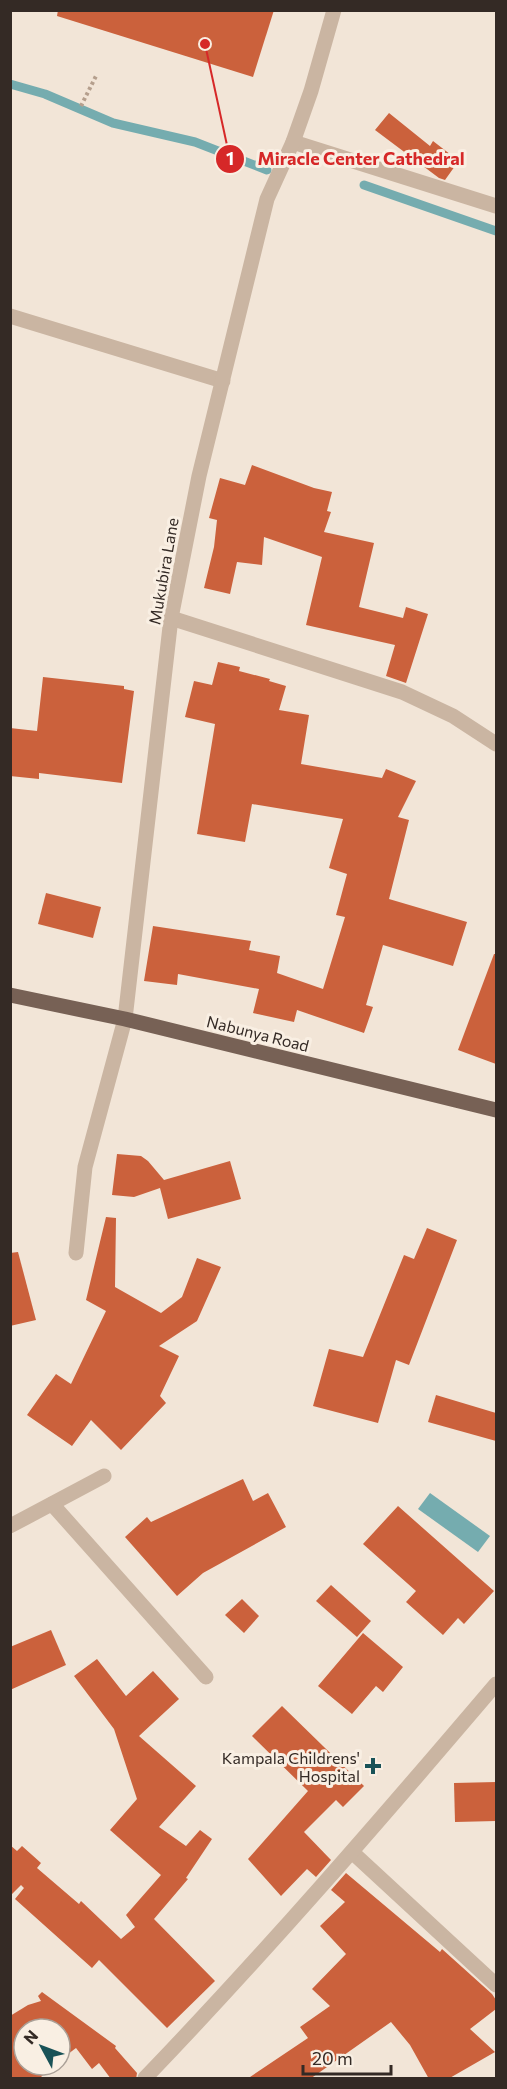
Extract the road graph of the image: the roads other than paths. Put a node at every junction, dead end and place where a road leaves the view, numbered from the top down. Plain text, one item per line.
1 (334, 10) edge
2 (293, 142) junction
3 (496, 206) edge
4 (10, 316) edge
5 (223, 381) junction
6 (171, 618) junction
7 (496, 744) edge
8 (10, 995) edge
9 (125, 1019) junction
10 (496, 1110) edge
11 (76, 1253) dead end
12 (104, 1476) dead end
13 (52, 1504) junction
14 (10, 1526) edge
15 (206, 1677) dead end
16 (496, 1684) edge
17 (352, 1852) junction
18 (496, 1985) edge
19 (145, 2079) edge

1 - 2 street, Mukubira Lane
2 - 3 street
2 - 5 street, Mukubira Lane
4 - 5 street
5 - 6 street, Mukubira Lane
6 - 7 street
6 - 9 street, Mukubira Lane
8 - 9 main road, Nabunya Road
9 - 10 main road, Nabunya Road
9 - 11 street, Mukubira Lane
12 - 13 street
13 - 14 street
13 - 15 street
16 - 17 street
17 - 18 street
17 - 19 street

